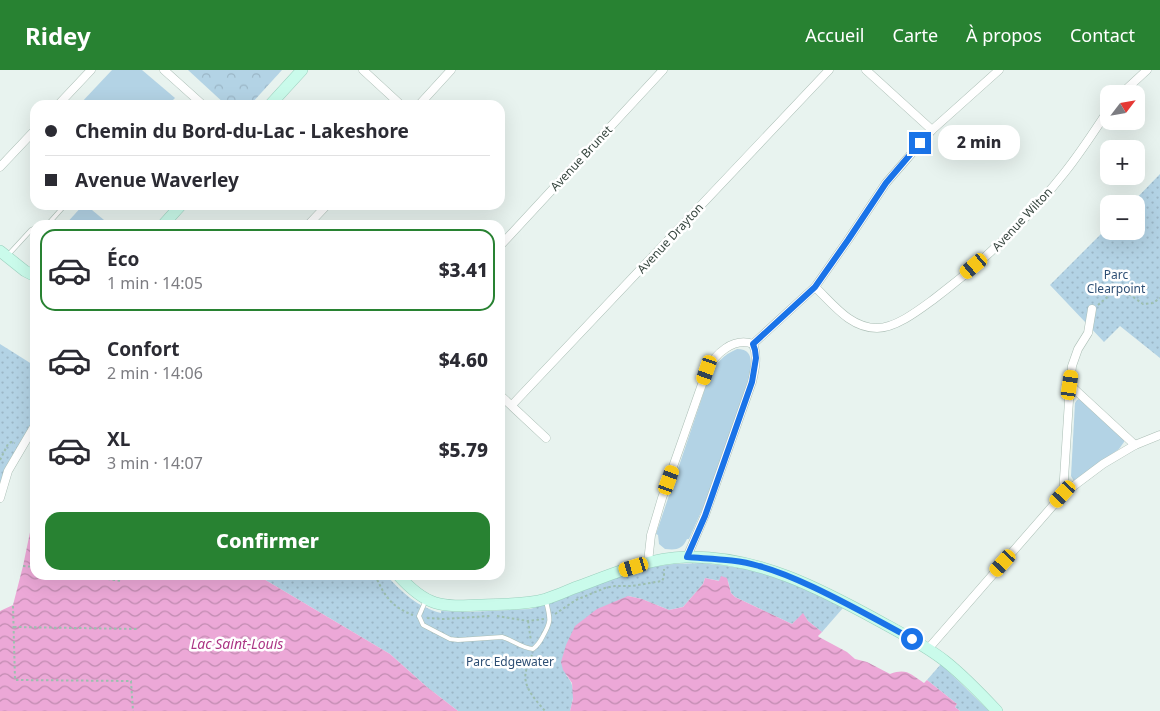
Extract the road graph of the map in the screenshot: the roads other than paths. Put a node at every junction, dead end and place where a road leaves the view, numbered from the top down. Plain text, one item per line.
1 (91, 70) edge
2 (164, 70) edge
3 (302, 70) edge
4 (363, 70) edge
5 (452, 70) edge
6 (663, 70) edge
7 (829, 70) edge
8 (866, 70) edge
9 (999, 70) edge
10 (1147, 70) edge
11 (1131, 85) edge
12 (63, 100) edge
13 (197, 100) edge
14 (275, 100) edge
15 (396, 100) edge
16 (424, 100) edge
17 (1100, 122) edge
18 (932, 130) junction
19 (30, 135) edge
20 (0, 167) edge
21 (61, 210) edge
22 (176, 210) edge
23 (322, 210) edge
24 (52, 220) edge
25 (168, 220) edge
26 (313, 220) edge
27 (30, 231) edge
28 (505, 241) edge
29 (3, 253) edge
30 (30, 274) edge
31 (815, 287) junction
32 (1092, 309) road end
33 (753, 344) junction
34 (1070, 385) junction
35 (505, 399) edge
36 (512, 405) junction
37 (30, 433) edge
38 (1160, 435) edge
39 (546, 438) dead end
40 (1135, 445) junction
41 (1063, 494) junction
42 (0, 498) edge
43 (687, 557) junction
44 (648, 562) junction
45 (403, 580) edge
46 (546, 599) junction
47 (426, 600) junction
48 (928, 649) junction
49 (997, 711) edge

1 - 12 street
2 - 13 street
3 - 14 street
4 - 15 street
5 - 16 street
6 - 28 street, Avenue Brunet
7 - 36 street, Avenue Drayton
8 - 18 street
9 - 18 street
10 - 11 street
17 - 31 street, Avenue Wilton
18 - 31 street
19 - 20 street
21 - 24 lane
22 - 25 street
23 - 26 street
27 - 29 lane
29 - 30 street
31 - 33 street
32 - 34 street
33 - 43 street
33 - 44 street
34 - 40 street
34 - 41 street
35 - 36 street
36 - 39 street
37 - 42 street
38 - 40 street
40 - 41 street
41 - 48 street
43 - 44 street
43 - 48 street
44 - 46 street
45 - 47 street
46 - 47 street
46 - 47 lane
48 - 49 street

